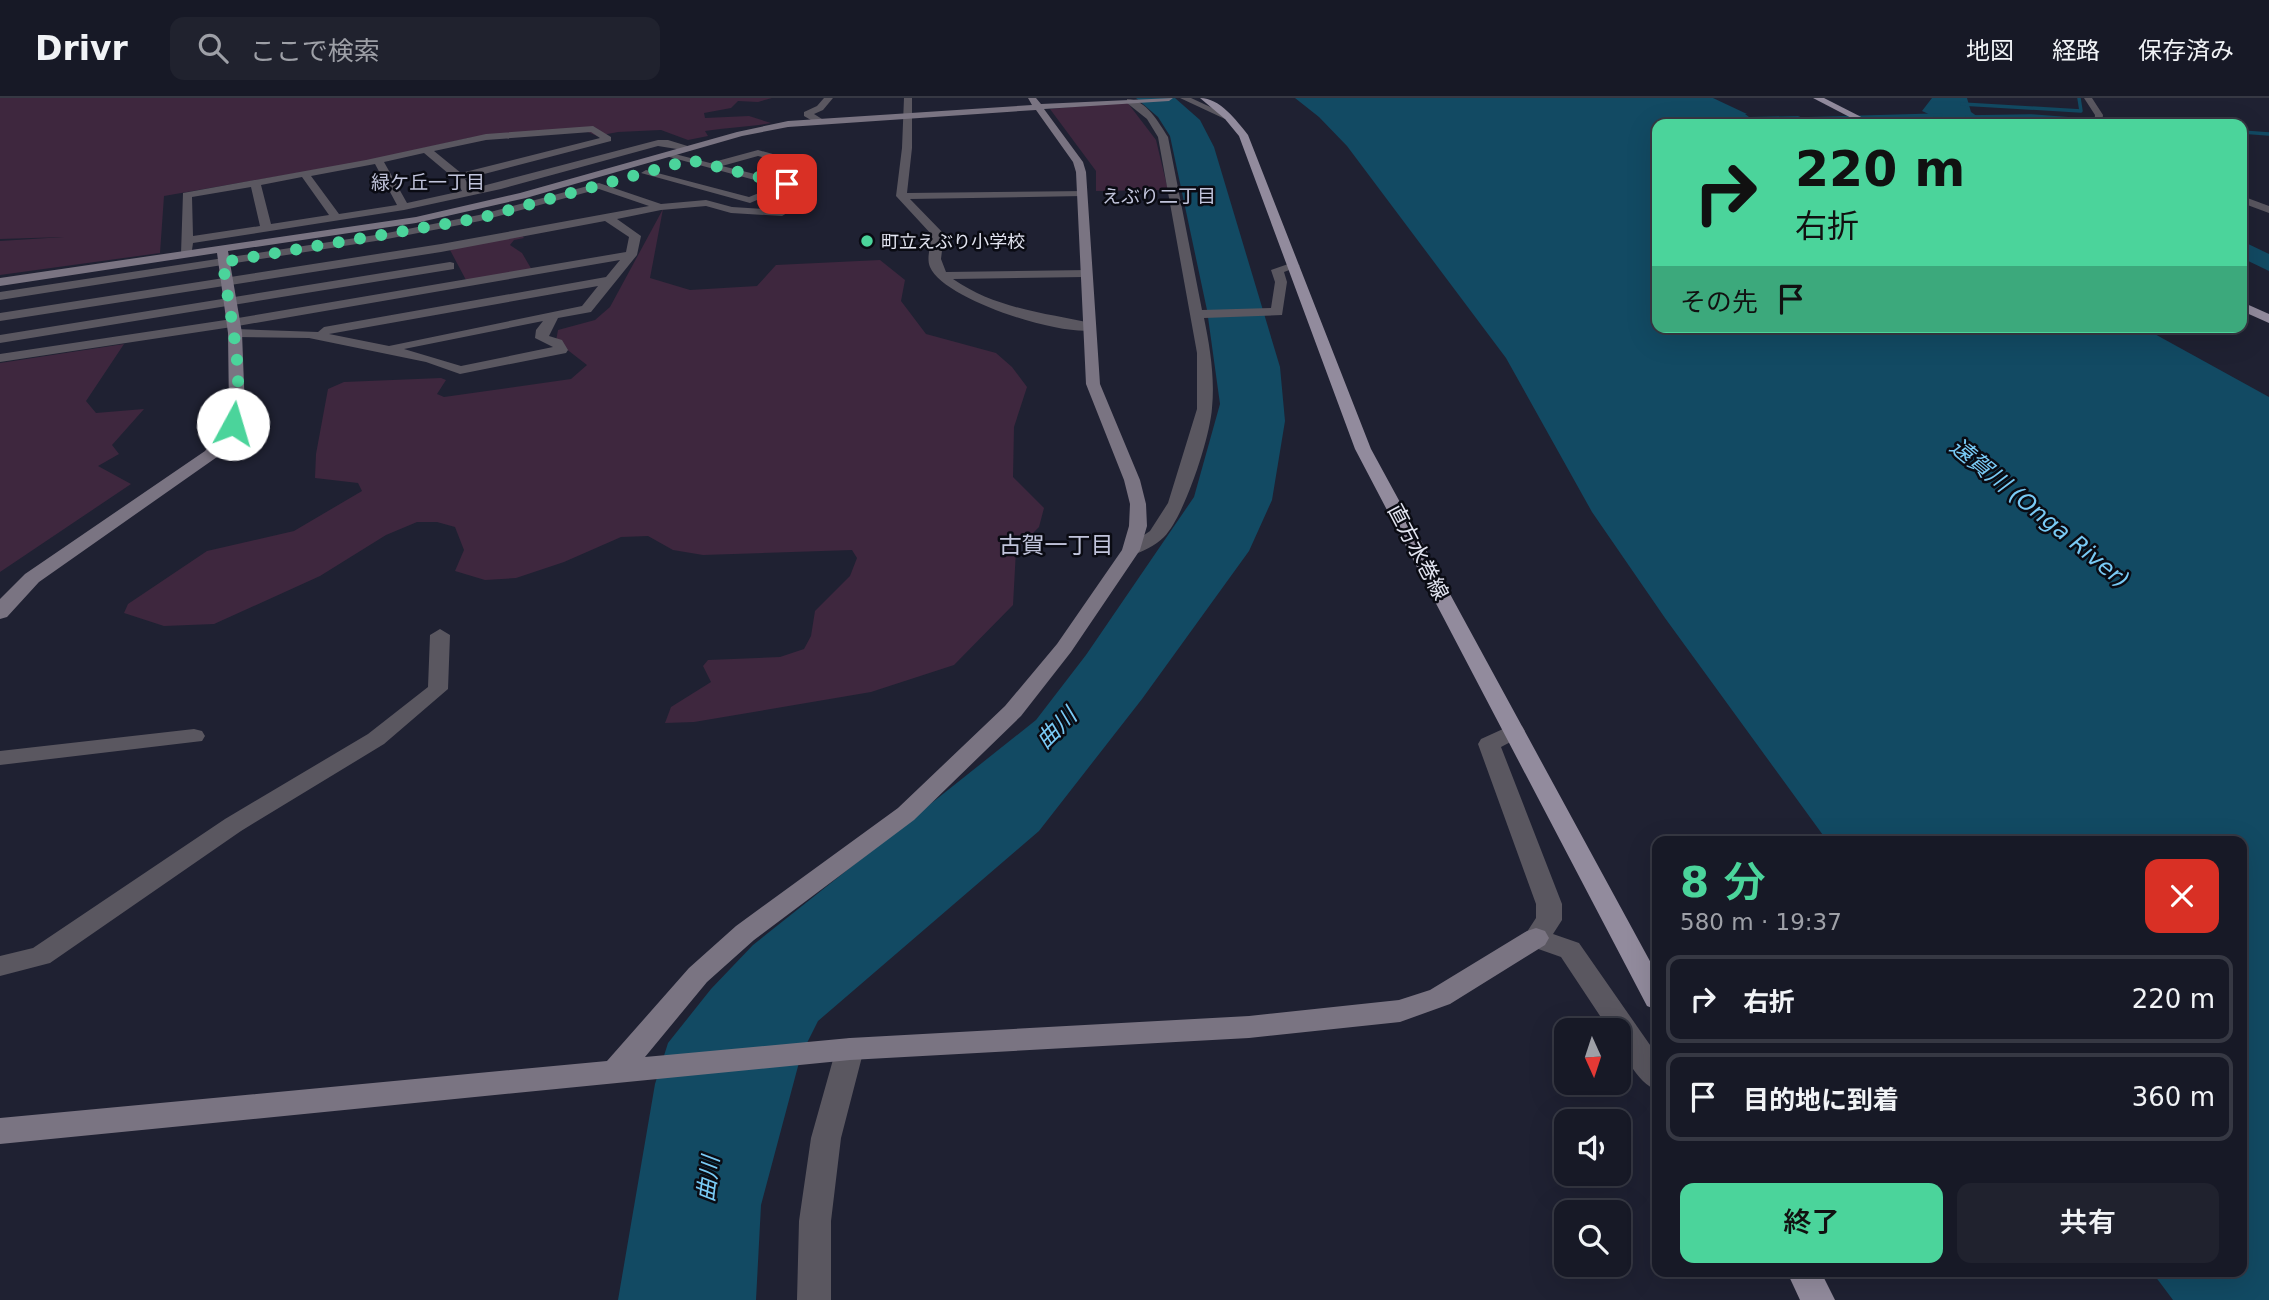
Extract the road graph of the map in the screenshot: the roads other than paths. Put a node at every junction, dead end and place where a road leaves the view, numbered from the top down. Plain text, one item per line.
1 (829, 98) edge
2 (908, 98) edge
3 (1169, 98) edge
4 (1184, 98) edge
5 (1204, 98) edge
6 (1817, 98) edge
7 (2088, 98) edge
8 (1132, 101) junction
9 (1035, 102) edge
10 (906, 116) junction
11 (1228, 117) junction
12 (1860, 119) edge
13 (2099, 119) edge
14 (819, 121) junction
15 (486, 137) junction
16 (608, 139) junction
17 (639, 148) junction
18 (688, 148) junction
19 (425, 149) junction
20 (506, 149) dead end
21 (516, 154) dead end
22 (665, 155) junction
23 (378, 160) junction
24 (526, 160) junction
25 (690, 160) junction
26 (712, 166) junction
27 (646, 173) junction
28 (304, 174) junction
29 (459, 177) junction
30 (767, 180) junction
31 (256, 182) junction
32 (599, 186) junction
33 (1083, 193) junction
34 (469, 194) junction
35 (901, 196) junction
36 (2247, 201) edge
37 (661, 206) junction
38 (404, 207) junction
39 (2269, 211) edge
40 (782, 213) dead end
41 (606, 216) junction
42 (336, 218) junction
43 (436, 226) junction
44 (266, 228) junction
45 (189, 240) junction
46 (441, 248) junction
47 (187, 254) junction
48 (631, 255) junction
49 (223, 256) junction
50 (450, 266) junction
51 (1294, 267) junction
52 (1086, 273) junction
53 (942, 276) junction
54 (612, 280) junction
55 (0, 282) edge
56 (225, 282) junction
57 (461, 284) junction
58 (0, 296) edge
59 (230, 301) junction
60 (2247, 308) edge
61 (1196, 314) junction
62 (554, 315) junction
63 (0, 317) edge
64 (2269, 319) edge
65 (1090, 327) junction
66 (233, 328) junction
67 (309, 334) junction
68 (0, 339) edge
69 (388, 349) junction
70 (0, 358) edge
71 (1131, 550) junction
72 (0, 613) edge
73 (440, 635) dead end
74 (1514, 731) junction
75 (194, 736) dead end
76 (0, 758) edge
77 (1536, 938) junction
78 (0, 966) edge
79 (1652, 990) edge
80 (850, 1049) junction
81 (1652, 1071) edge
82 (614, 1073) junction
83 (0, 1131) edge
84 (1806, 1277) edge
85 (814, 1300) edge
86 (1818, 1300) edge

1 - 14 street
2 - 10 street
3 - 8 street
4 - 11 street
5 - 11 main road, 直方水巻線
6 - 12 main road
7 - 13 street
8 - 9 street
8 - 61 street
9 - 10 street
9 - 33 street
10 - 14 street
10 - 35 street
11 - 51 main road, 直方水巻線
14 - 18 street
15 - 16 street
15 - 19 street
15 - 20 street
16 - 17 street
16 - 24 street
17 - 18 street
17 - 34 street
18 - 22 street
19 - 23 street
19 - 29 street
21 - 24 street
22 - 25 street
22 - 49 street
23 - 28 street
23 - 38 street
24 - 29 street
25 - 26 street
25 - 27 street
26 - 30 street
26 - 30 street
27 - 30 street
27 - 32 street
28 - 31 street
28 - 42 street
29 - 34 street
31 - 44 street
31 - 45 street
32 - 37 street
32 - 43 street
33 - 35 street
33 - 52 street
34 - 38 street
35 - 53 street
36 - 39 street
37 - 40 street
37 - 41 street
38 - 42 street
41 - 46 street
41 - 48 street
42 - 44 street
43 - 46 street
43 - 49 street
44 - 45 street
45 - 47 street
46 - 50 street
46 - 56 street
47 - 49 street
47 - 55 street
48 - 54 street
48 - 57 street
49 - 56 street
49 - 58 street
50 - 57 street
50 - 59 street
51 - 61 street
51 - 74 main road, 直方水巻線
52 - 53 street
52 - 65 street
53 - 65 street
54 - 62 street
54 - 67 street
56 - 59 street
56 - 63 street
57 - 66 street
59 - 66 street
59 - 68 street
60 - 64 main road
61 - 71 street
62 - 69 street
62 - 69 street
65 - 71 street
66 - 67 street
66 - 70 street
66 - 72 street
67 - 69 street
71 - 82 street
73 - 78 street
74 - 77 street
74 - 79 main road, 直方水巻線
75 - 76 street
77 - 80 street
77 - 81 street
80 - 82 street
80 - 85 street
82 - 83 street
84 - 86 main road

